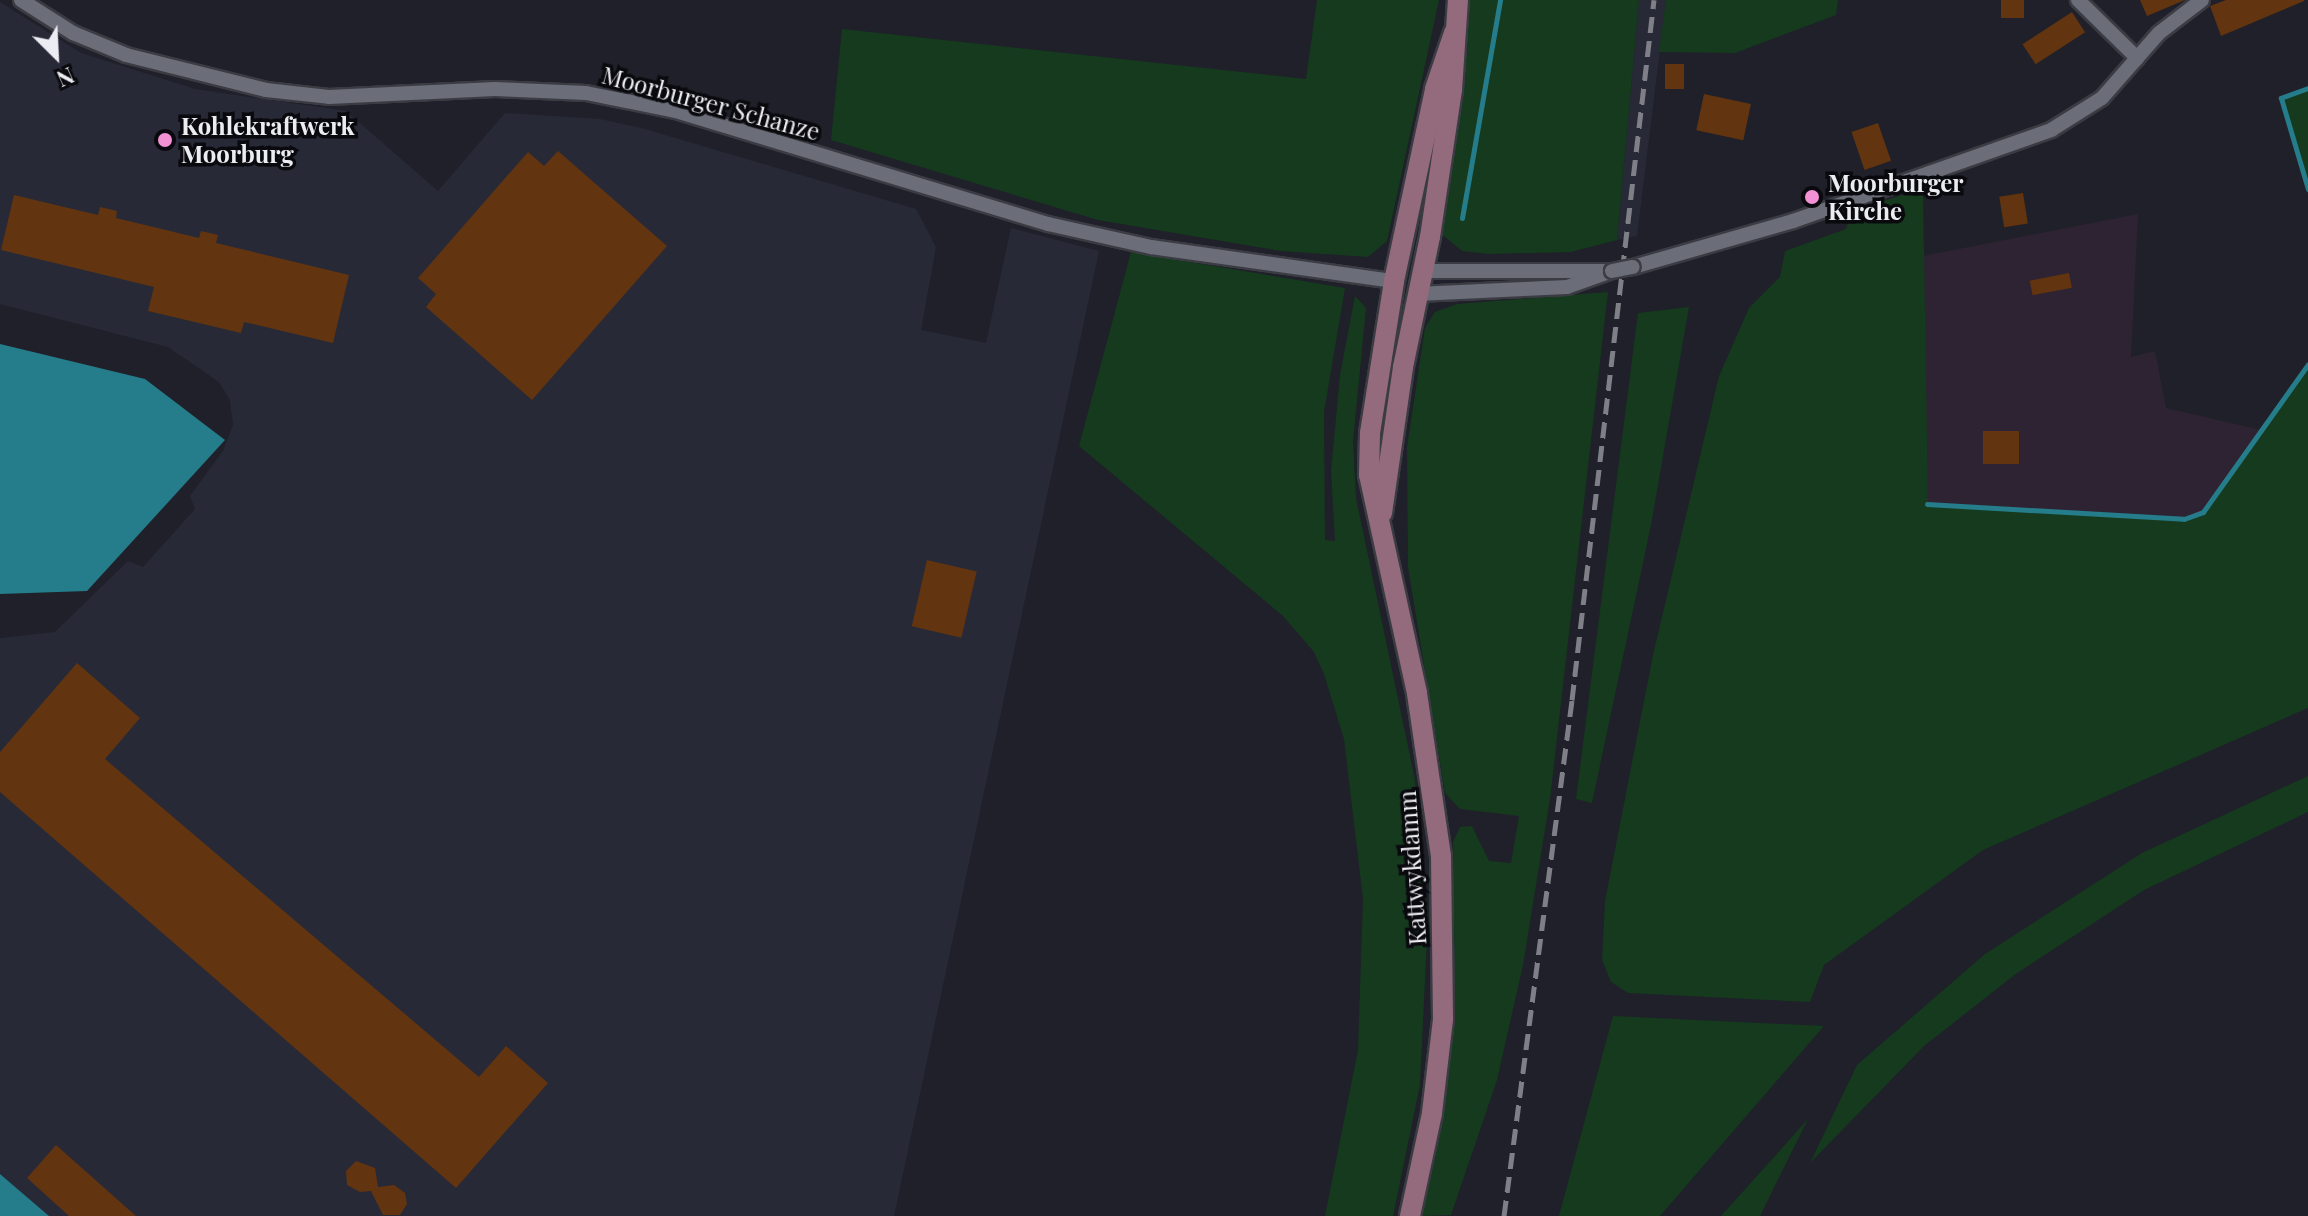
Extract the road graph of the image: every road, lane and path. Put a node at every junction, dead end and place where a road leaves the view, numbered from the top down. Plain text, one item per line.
1 (21, 0) edge
2 (1458, 0) edge
3 (2078, 0) edge
4 (2202, 0) edge
5 (1454, 33) junction
6 (2137, 58) junction
7 (1422, 271) junction
8 (1612, 271) junction
9 (1394, 281) junction
10 (1417, 294) junction
11 (1380, 519) junction
12 (1410, 1216) edge

1 - 9 street, Moorburger Schanze
2 - 5 main road
3 - 6 street
4 - 6 street
5 - 7 main road, Kattwykdamm
5 - 9 main road, Kattwykdamm
6 - 8 street, bridge
7 - 8 street
7 - 9 main road
7 - 10 main road, Kattwykdamm
8 - 10 street
9 - 10 main road
9 - 11 main road, Kattwykdamm
10 - 11 main road, Kattwykdamm
11 - 12 main road, Kattwykdamm

